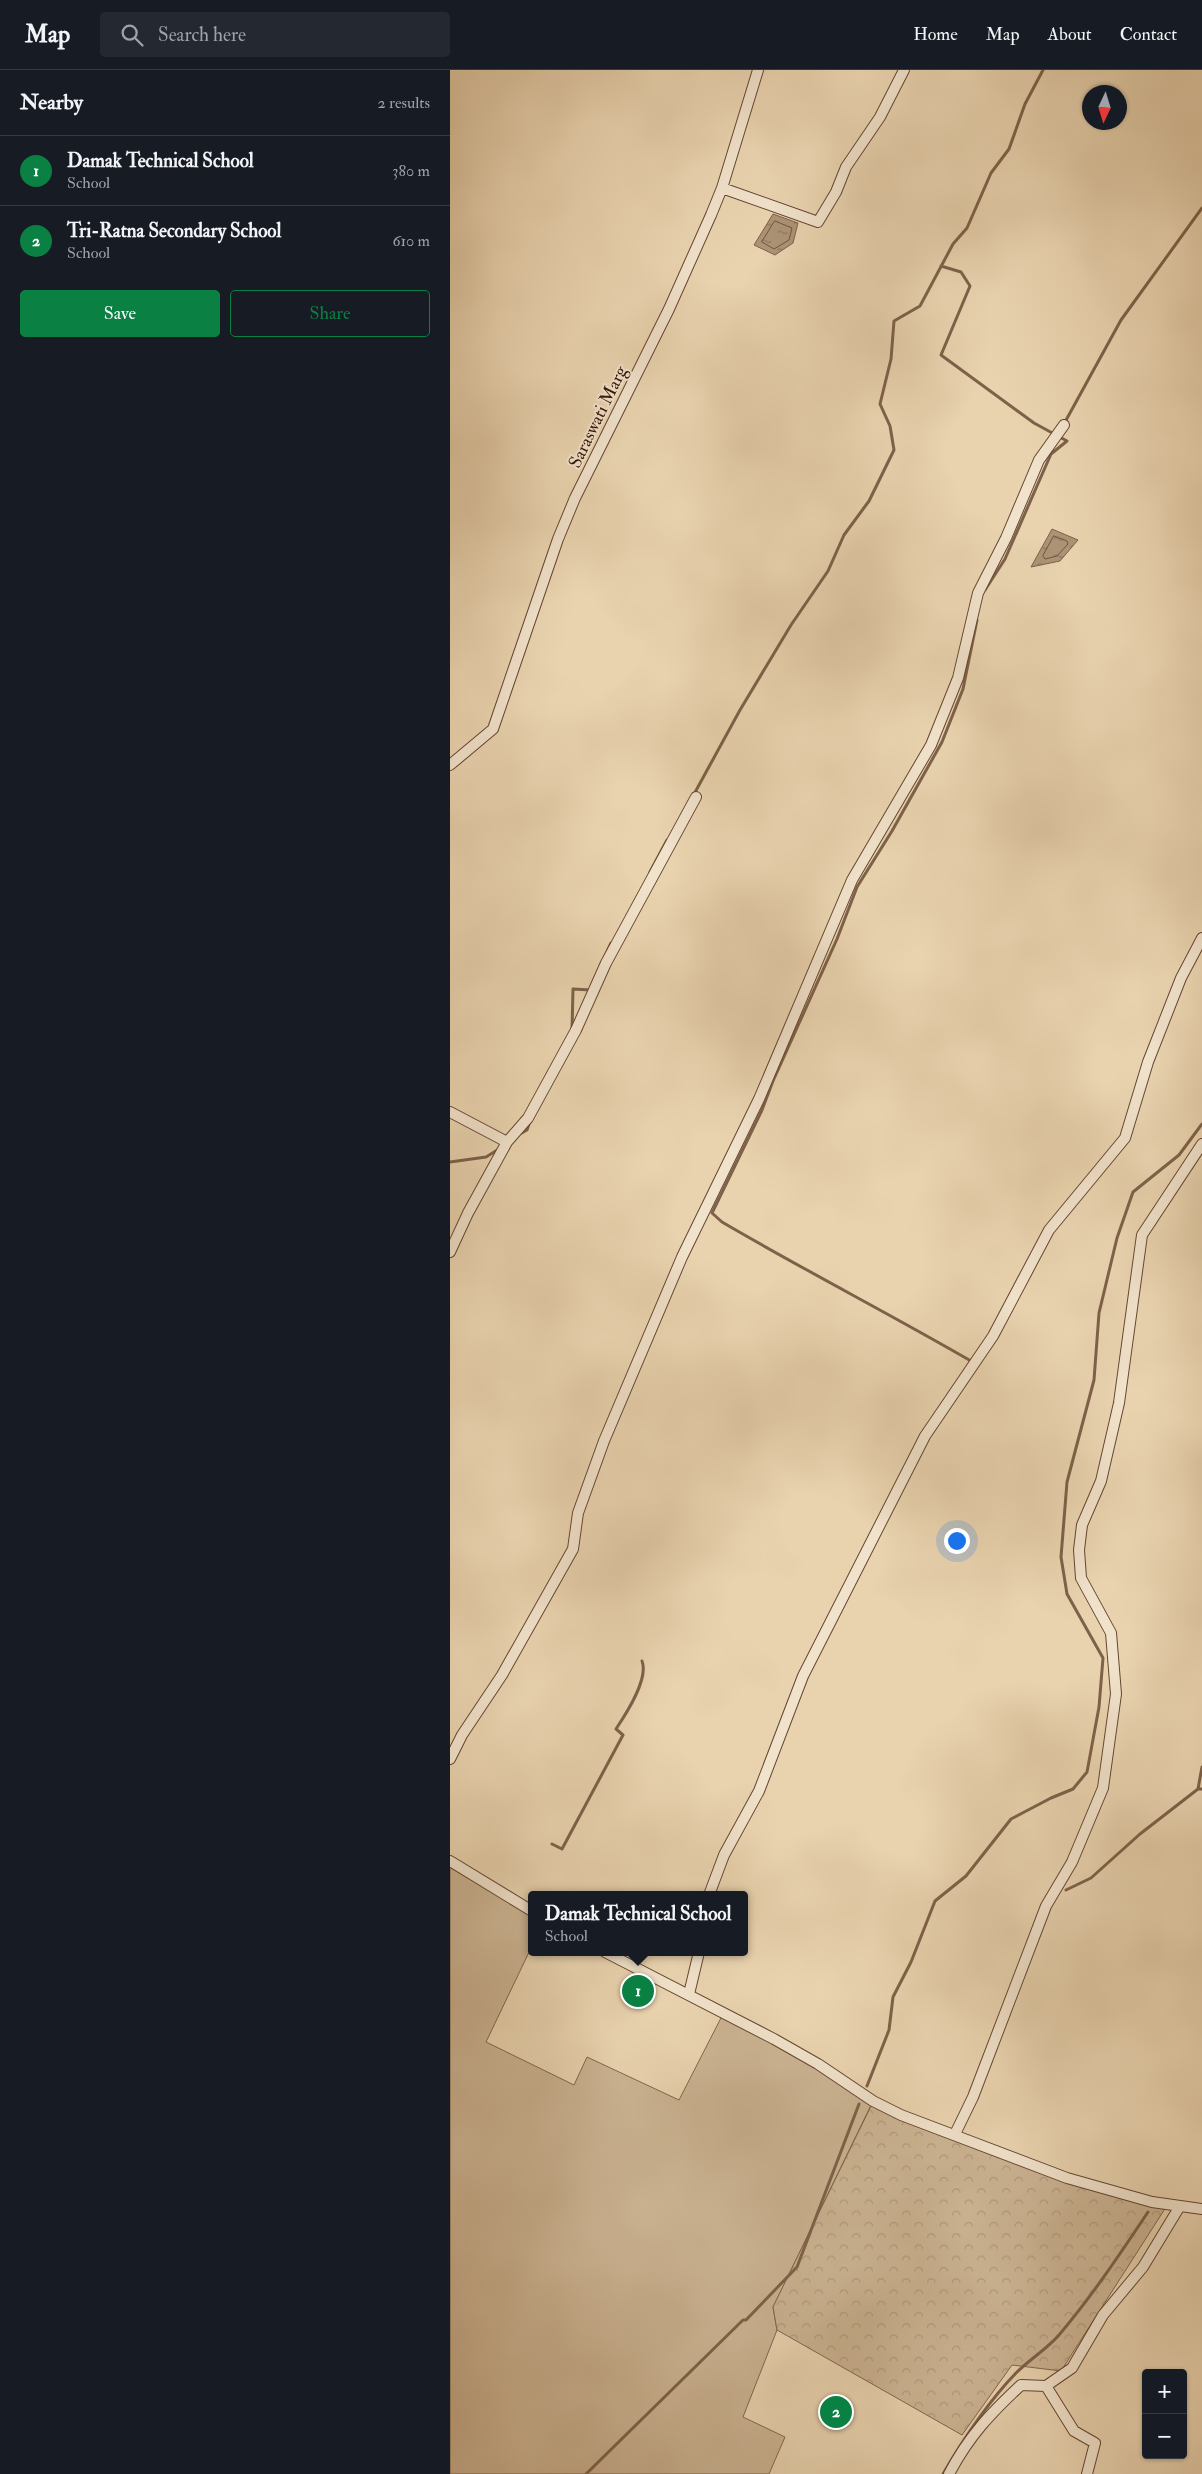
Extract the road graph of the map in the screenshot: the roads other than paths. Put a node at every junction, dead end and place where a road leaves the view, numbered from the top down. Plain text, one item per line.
1 (758, 70) edge
2 (904, 70) edge
3 (722, 188) junction
4 (1064, 425) dead end
5 (450, 764) edge
6 (696, 797) dead end
7 (1202, 938) edge
8 (450, 1112) edge
9 (507, 1142) junction
10 (1202, 1144) edge
11 (450, 1252) edge
12 (450, 1759) edge
13 (450, 1861) edge
14 (710, 1891) edge
15 (528, 1910) edge
16 (613, 1956) edge
17 (698, 1956) edge
18 (689, 1994) junction
19 (955, 2134) junction
20 (1180, 2206) junction
21 (1202, 2209) edge
22 (1046, 2386) junction
23 (949, 2474) edge
24 (1087, 2474) edge

1 - 3 street, Saraswati Marg
2 - 3 street
3 - 5 street, Saraswati Marg
4 - 12 street
6 - 9 street
7 - 14 street
8 - 9 street
9 - 11 street
10 - 19 street
13 - 15 street
16 - 18 street
17 - 18 street
18 - 19 street
19 - 20 street
20 - 21 street
20 - 22 street
22 - 23 street
22 - 24 street

